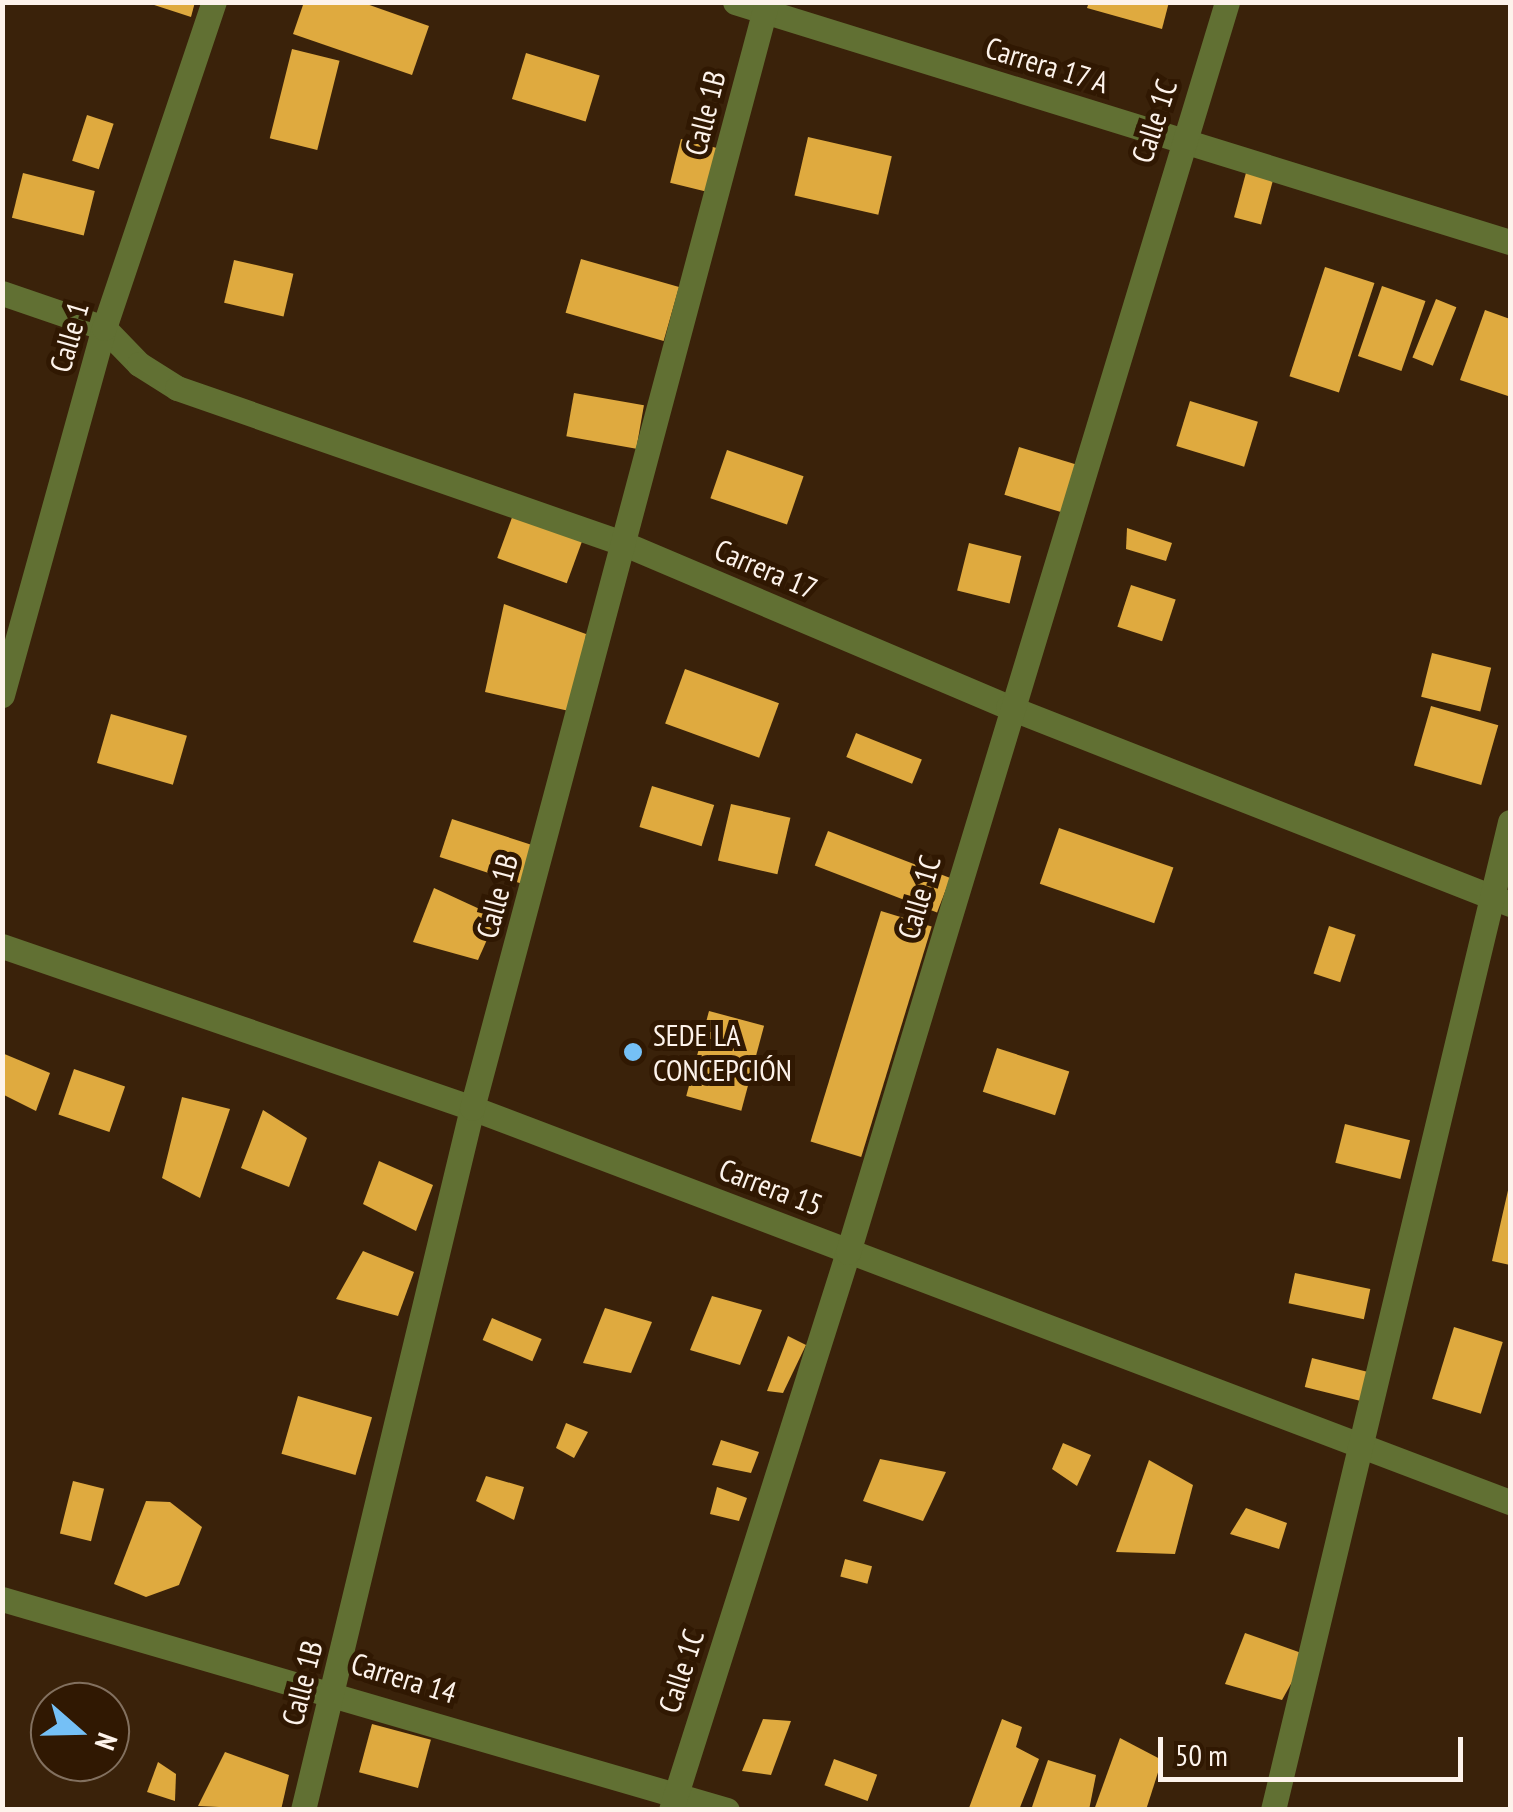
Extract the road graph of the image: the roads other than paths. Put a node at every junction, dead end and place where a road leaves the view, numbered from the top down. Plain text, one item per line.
1 (214, 2) edge
2 (735, 2) edge
3 (1227, 2) edge
4 (766, 7) edge
5 (1181, 140) junction
6 (1510, 242) edge
7 (2, 293) edge
8 (104, 328) junction
9 (627, 545) junction
10 (12, 640) edge
11 (2, 695) edge
12 (1008, 707) junction
13 (1510, 822) edge
14 (1501, 901) edge
15 (2, 946) edge
16 (472, 1108) junction
17 (848, 1252) junction
18 (1364, 1444) junction
19 (1510, 1502) edge
20 (2, 1599) edge
21 (334, 1690) junction
22 (673, 1801) edge
23 (303, 1810) edge
24 (727, 1810) edge
25 (1273, 1810) edge

1 - 8 street, Calle 1
2 - 4 street, Carrera 17 A
3 - 5 street, Calle 1C
4 - 5 street, Carrera 17 A
4 - 9 street, Calle 1B
5 - 6 street, Carrera 17 A
5 - 12 street, Calle 1C
7 - 8 street, Carrera 17
8 - 9 street, Carrera 17
8 - 10 street, Calle 1
9 - 12 street, Carrera 17
9 - 16 street, Calle 1B
10 - 11 street, Calle 1
12 - 14 street, Carrera 17
12 - 17 street, Calle 1C
13 - 14 street
14 - 18 street
15 - 16 street, Carrera 15
16 - 17 street, Carrera 15
16 - 21 street, Calle 1B
17 - 18 street, Carrera 15
17 - 22 street, Calle 1C
18 - 19 street, Carrera 15
18 - 25 street
20 - 21 street, Carrera 14
21 - 22 street, Carrera 14
21 - 23 street, Calle 1B
22 - 24 street, Carrera 14

